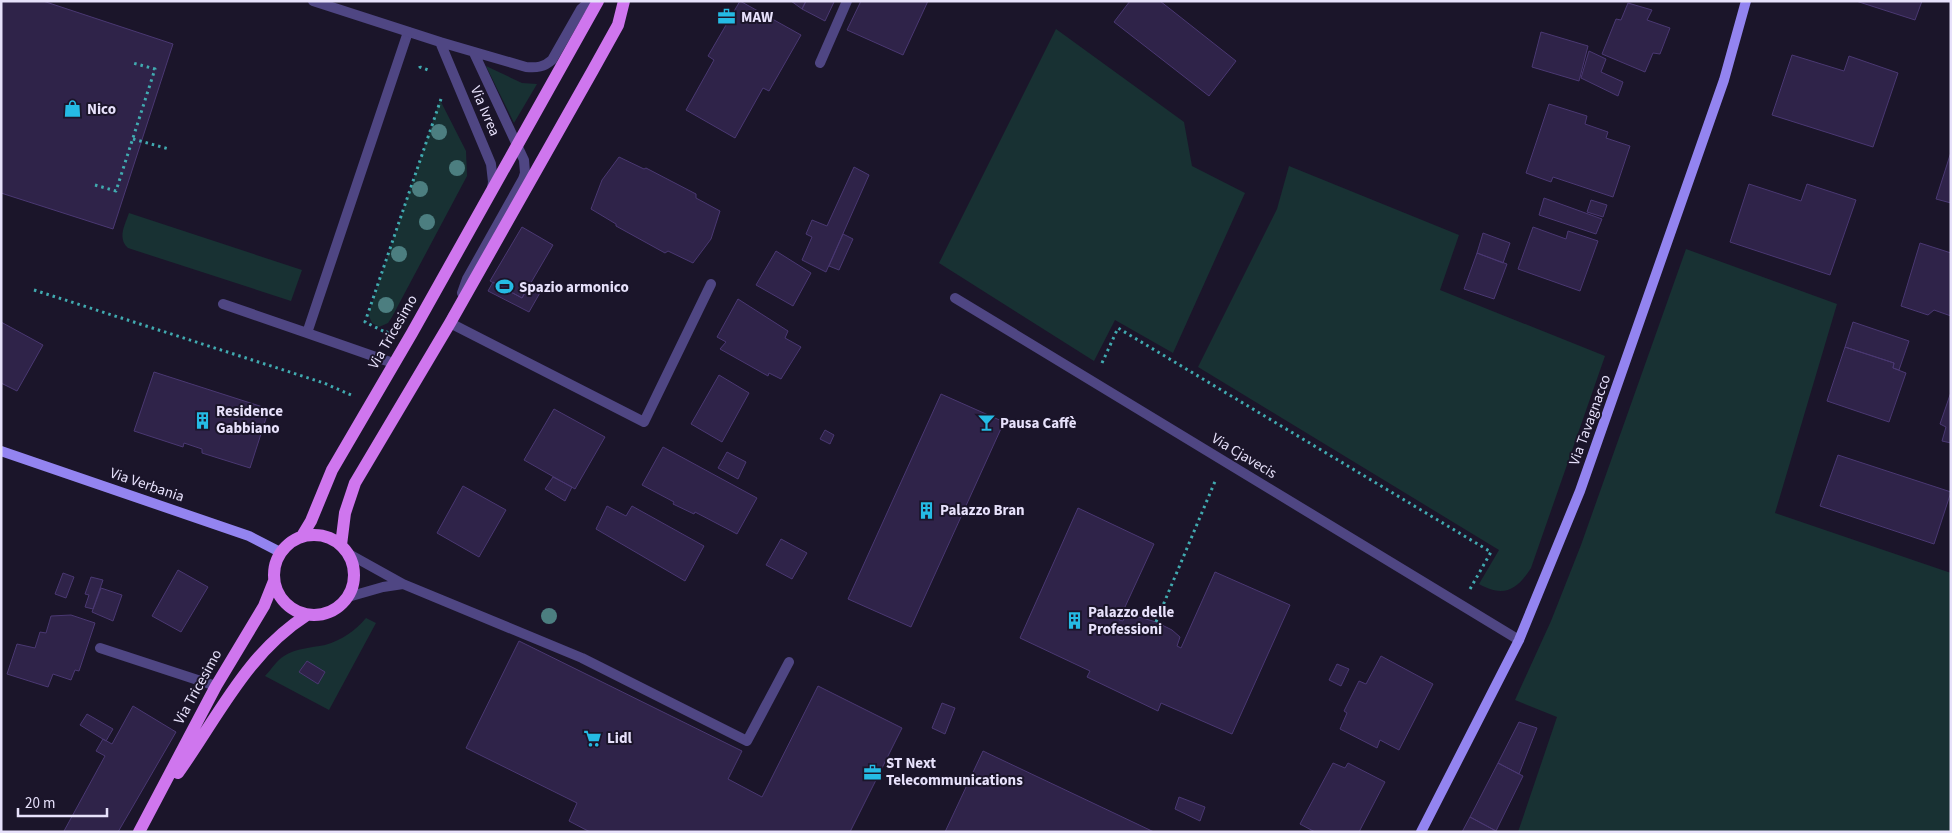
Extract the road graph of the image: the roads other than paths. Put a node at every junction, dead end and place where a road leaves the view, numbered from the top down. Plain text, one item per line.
1 (313, 1) edge
2 (590, 1) edge
3 (598, 1) edge
4 (624, 1) edge
5 (847, 1) edge
6 (1746, 1) edge
7 (408, 32) junction
8 (440, 42) junction
9 (474, 53) junction
10 (820, 62) dead end
11 (517, 146) junction
12 (491, 194) junction
13 (711, 284) dead end
14 (955, 298) dead end
15 (222, 304) dead end
16 (450, 324) junction
17 (308, 333) junction
18 (393, 364) junction
19 (1, 451) edge
20 (302, 536) junction
21 (345, 549) junction
22 (280, 552) junction
23 (274, 581) junction
24 (403, 584) junction
25 (348, 597) junction
26 (307, 615) junction
27 (1519, 640) junction
28 (100, 648) dead end
29 (790, 662) dead end
30 (216, 686) junction
31 (151, 810) junction
32 (139, 832) edge
33 (1421, 832) edge

1 - 7 street
2 - 9 street
3 - 11 main road, Via Tricesimo
4 - 16 main road
5 - 10 street
6 - 27 street, Via Tavagnacco
7 - 8 street
7 - 17 street
8 - 9 street
8 - 12 street, Via Ivrea
9 - 11 street, Via Ivrea
11 - 12 main road, Via Tricesimo
11 - 16 street
12 - 18 main road, Via Tricesimo
13 - 16 street
14 - 27 street, Via Cjavecis
15 - 17 street
16 - 21 main road
17 - 18 street
18 - 20 main road, Via Tricesimo
19 - 22 street, Via Verbania
20 - 21 main road
20 - 22 main road, Via Tricesimo
21 - 24 street
21 - 25 main road
22 - 23 main road, Via Tricesimo
23 - 26 main road
23 - 30 main road, Via Tricesimo
24 - 25 street
24 - 29 street
25 - 26 main road, Via Tricesimo
26 - 31 main road, Via Tricesimo
27 - 33 street, Via Tavagnacco
28 - 30 street
30 - 31 main road, Via Tricesimo
31 - 32 main road, Via Tricesimo

